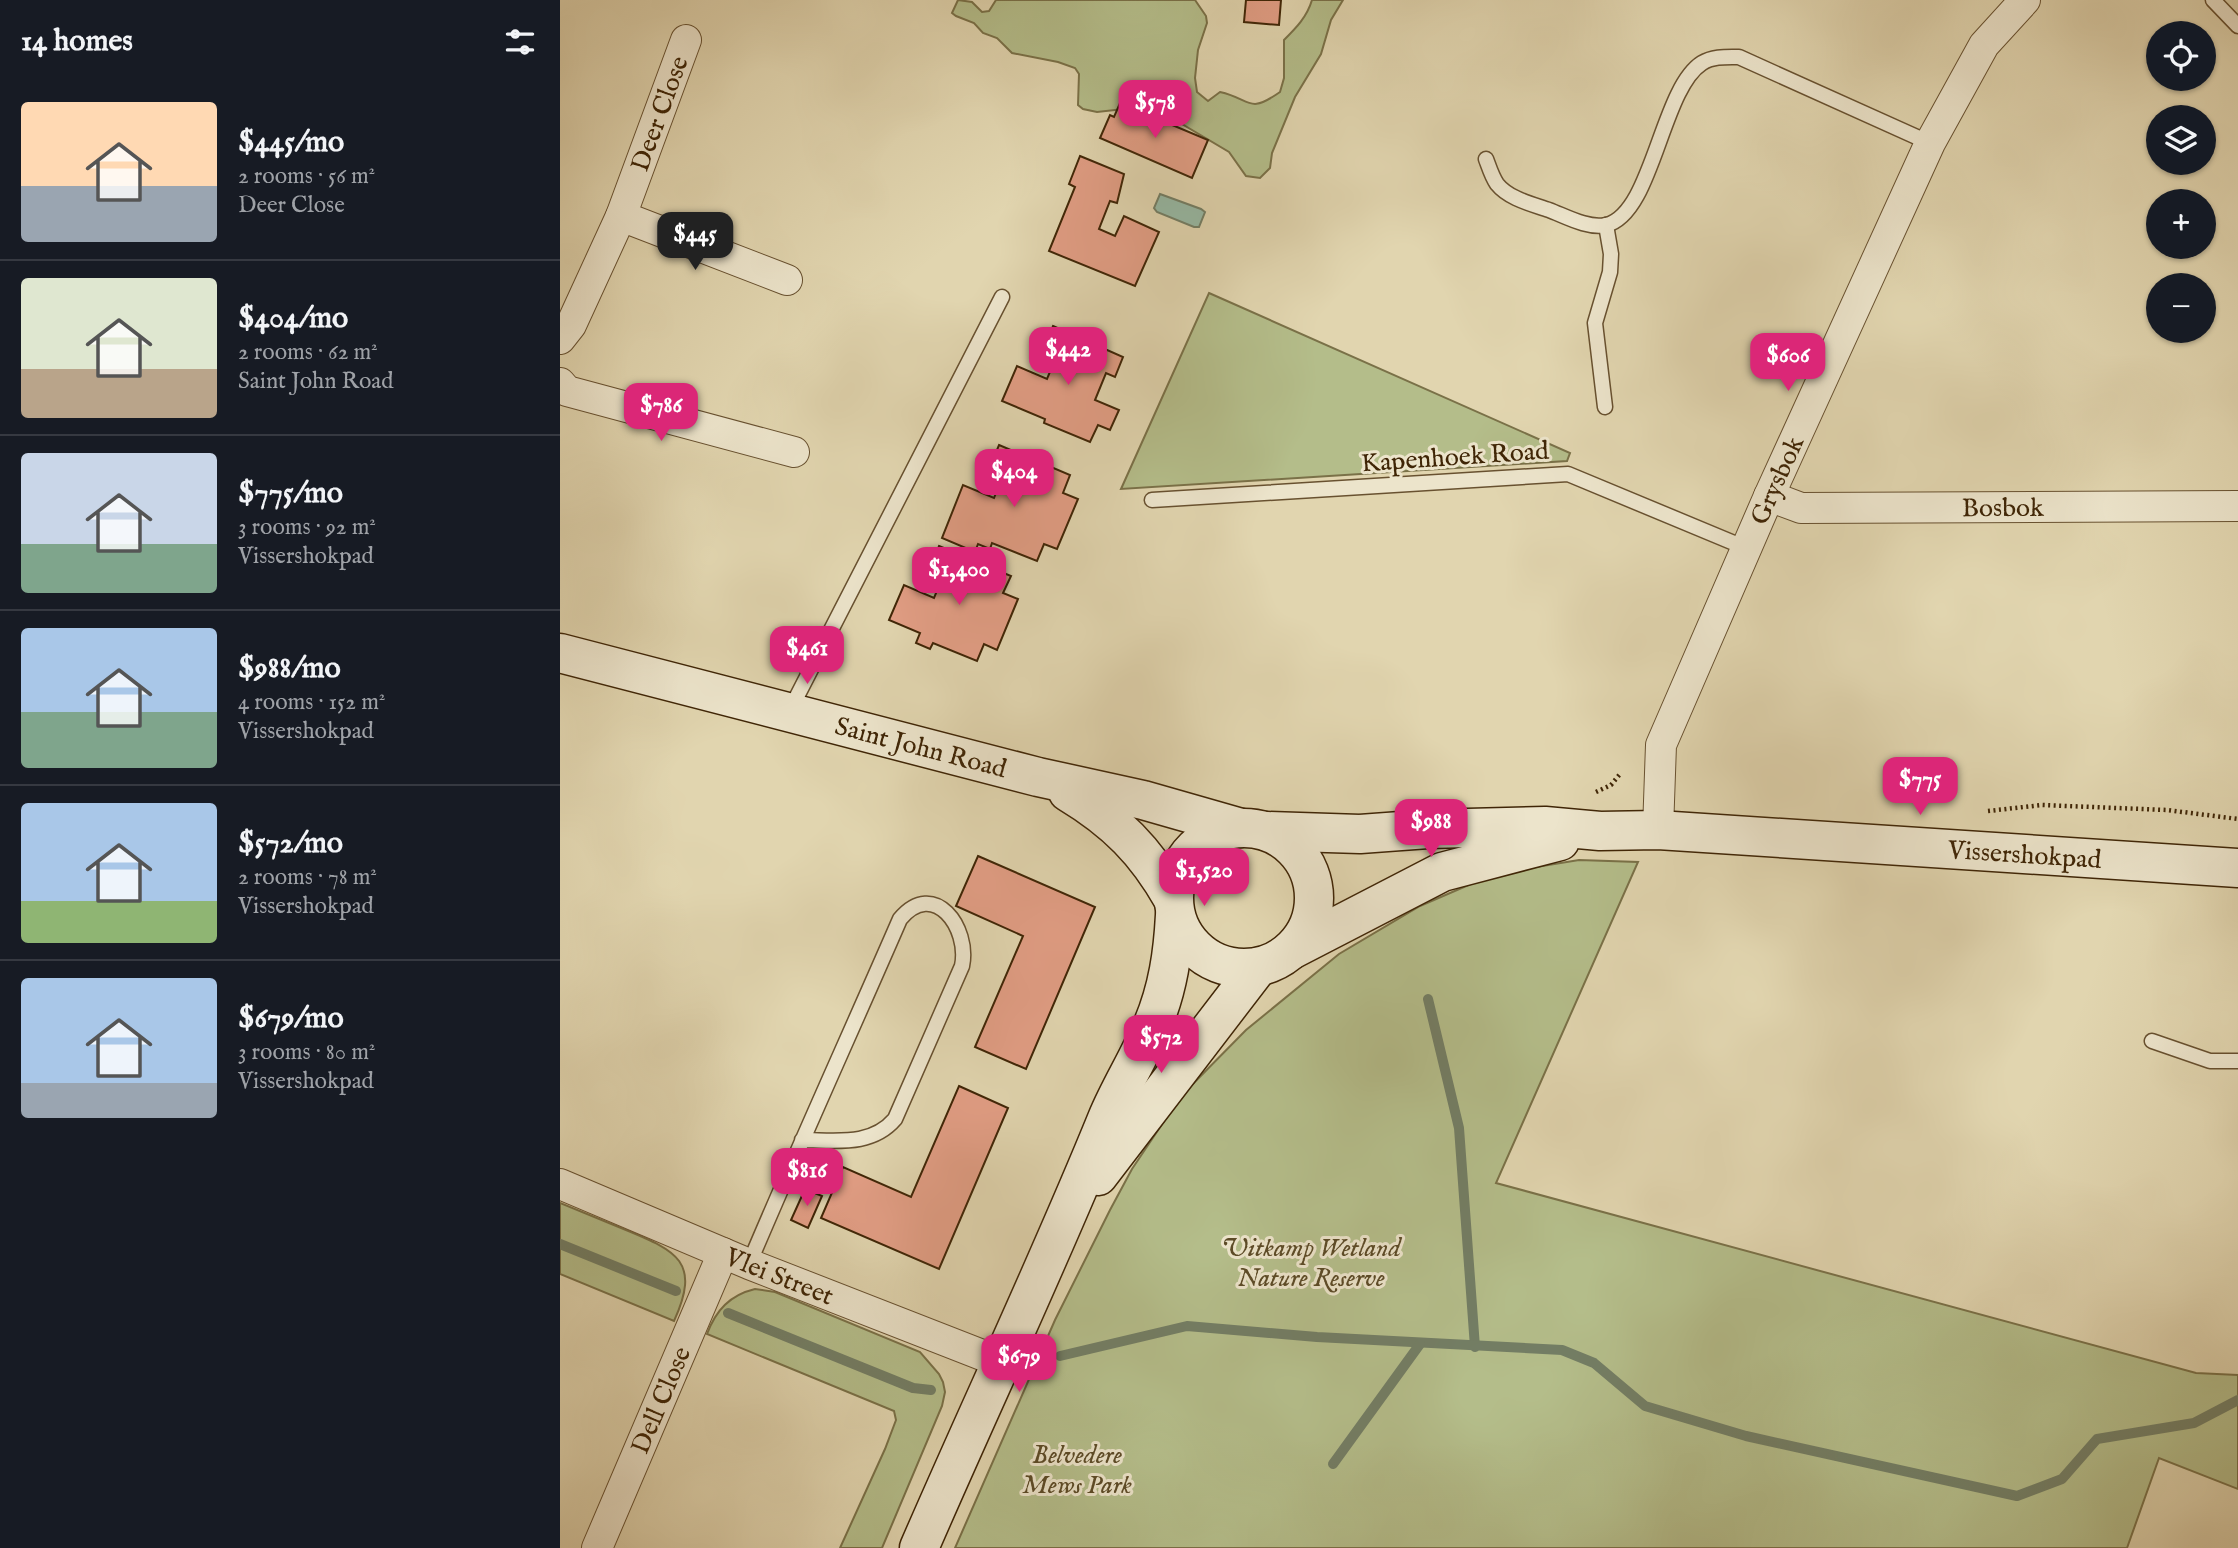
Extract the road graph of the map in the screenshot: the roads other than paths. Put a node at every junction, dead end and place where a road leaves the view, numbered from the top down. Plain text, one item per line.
1 (2025, 0) edge
2 (2213, 0) edge
3 (2238, 26) edge
4 (686, 40) dead end
5 (1930, 144) junction
6 (1486, 159) dead end
7 (621, 216) junction
8 (1606, 225) junction
9 (787, 280) dead end
10 (1002, 297) dead end
11 (560, 339) edge
12 (560, 383) edge
13 (1605, 407) dead end
14 (794, 452) dead end
15 (1769, 496) junction
16 (1152, 500) dead end
17 (2238, 506) edge
18 (1746, 548) junction
19 (560, 653) edge
20 (789, 712) junction
21 (1038, 777) junction
22 (1253, 830) junction
23 (1658, 830) junction
24 (1600, 831) junction
25 (2238, 868) edge
26 (1174, 907) junction
27 (1293, 949) junction
28 (1258, 967) junction
29 (2152, 1041) dead end
30 (2238, 1061) edge
31 (802, 1140) junction
32 (560, 1184) edge
33 (1067, 1217) junction
34 (736, 1258) junction
35 (1000, 1362) junction
36 (597, 1548) edge
37 (919, 1548) edge

1 - 5 street, Grysbok
2 - 3 lane
4 - 7 street, Deer Close
5 - 8 lane
5 - 15 street, Grysbok
6 - 8 lane
7 - 9 street
7 - 11 street, Deer Close
8 - 13 lane
10 - 20 lane
12 - 14 street
15 - 17 street, Bosbok
15 - 18 street, Grysbok
16 - 18 lane, Kapenhoek Road
18 - 23 street, Grysbok
19 - 20 main road, Saint John Road
20 - 21 main road, Saint John Road
21 - 22 main road, Saint John Road
21 - 26 main road, Saint John Road
22 - 24 main road, Vissershokpad
22 - 26 main road
22 - 27 main road
23 - 24 main road, Vissershokpad
23 - 25 main road, Vissershokpad
24 - 27 main road, Vissershokpad
26 - 28 main road
26 - 33 main road
27 - 28 main road
28 - 33 main road
29 - 30 lane
31 - 31 lane
31 - 34 lane
32 - 34 street, Vlei Street
33 - 35 main road
34 - 35 street, Vlei Street
34 - 36 street, Dell Close
35 - 37 main road

